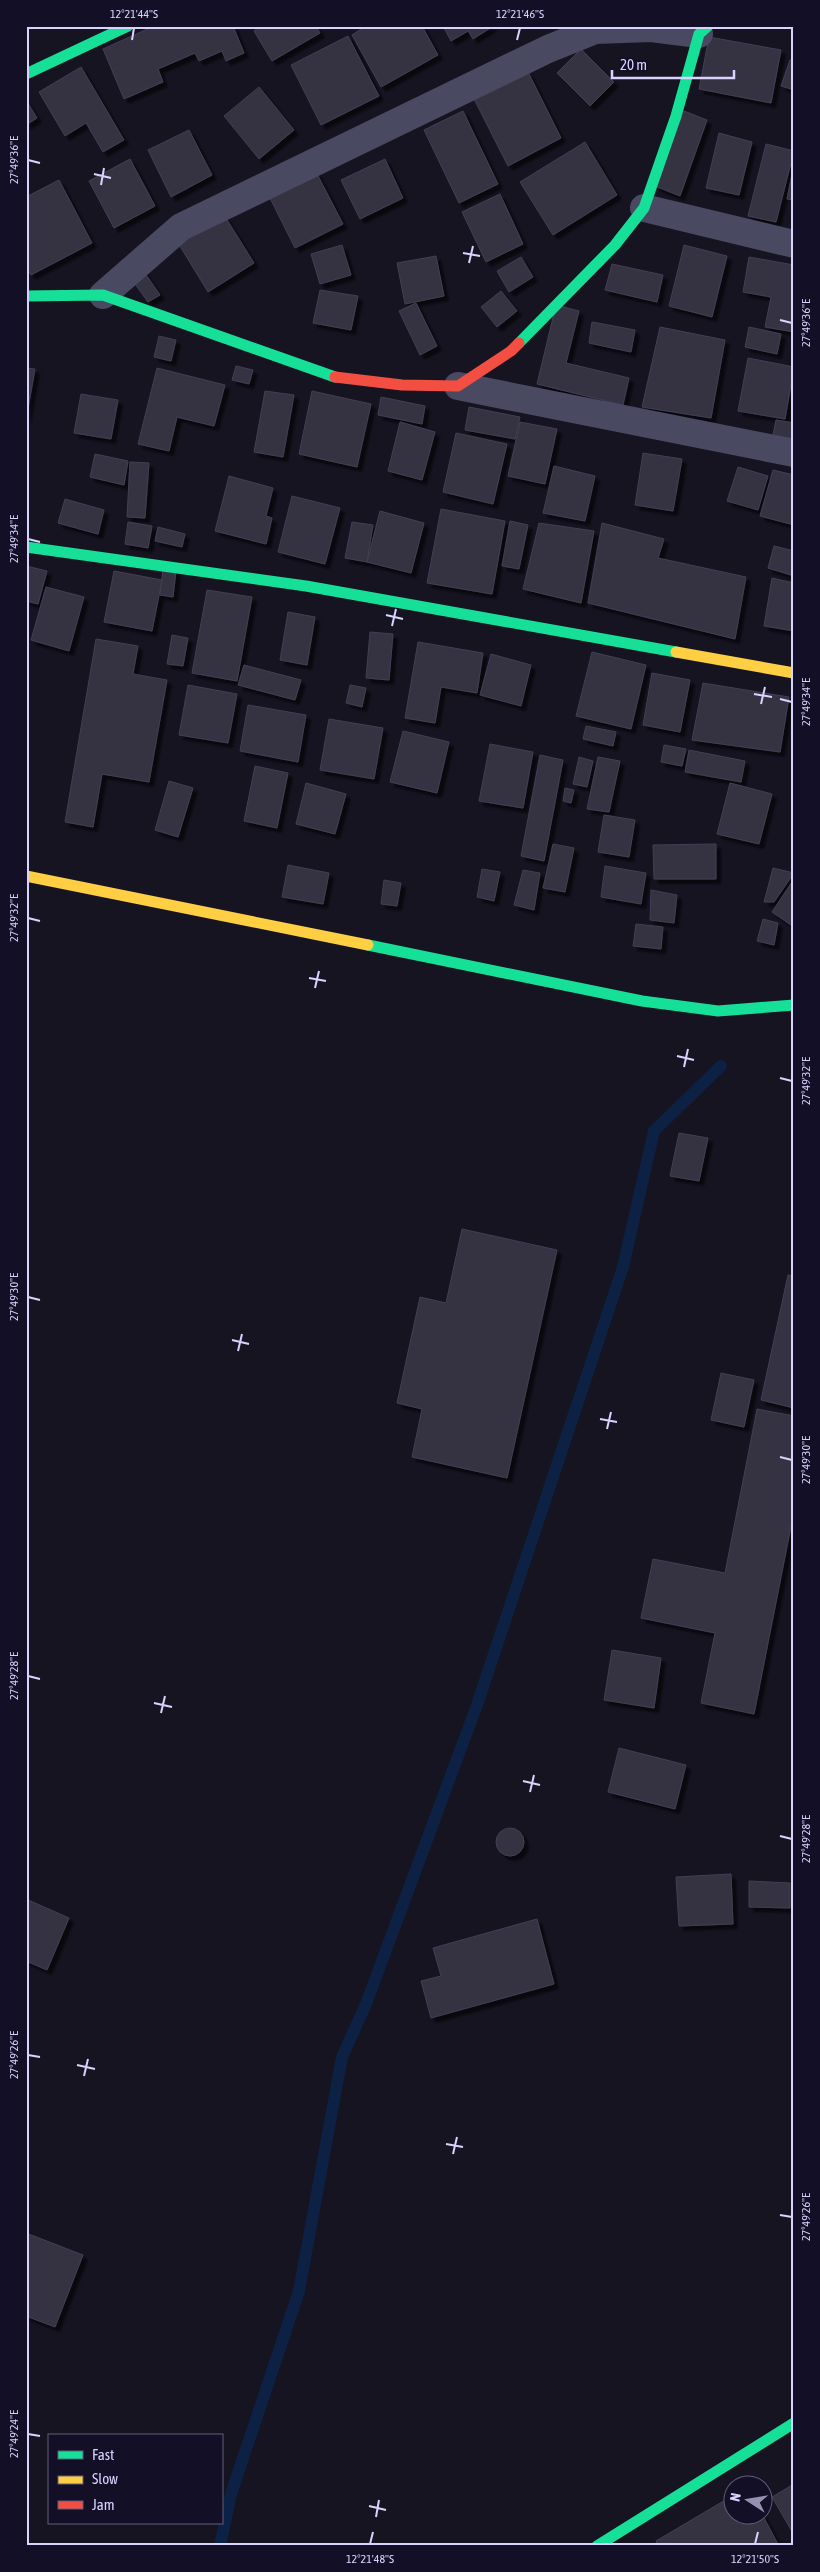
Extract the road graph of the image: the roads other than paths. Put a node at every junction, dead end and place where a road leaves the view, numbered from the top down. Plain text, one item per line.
1 (128, 26) edge
2 (703, 30) edge
3 (26, 74) edge
4 (644, 208) junction
5 (794, 244) edge
6 (104, 295) junction
7 (26, 296) edge
8 (458, 386) junction
9 (794, 453) edge
10 (26, 546) edge
11 (794, 673) edge
12 (26, 876) edge
13 (794, 1005) edge
14 (794, 2423) edge
15 (597, 2546) edge

1 - 3 street
2 - 4 street
2 - 6 street
4 - 5 street
4 - 8 street
6 - 7 street
6 - 8 street
8 - 9 street
10 - 11 street
12 - 13 street
14 - 15 street

